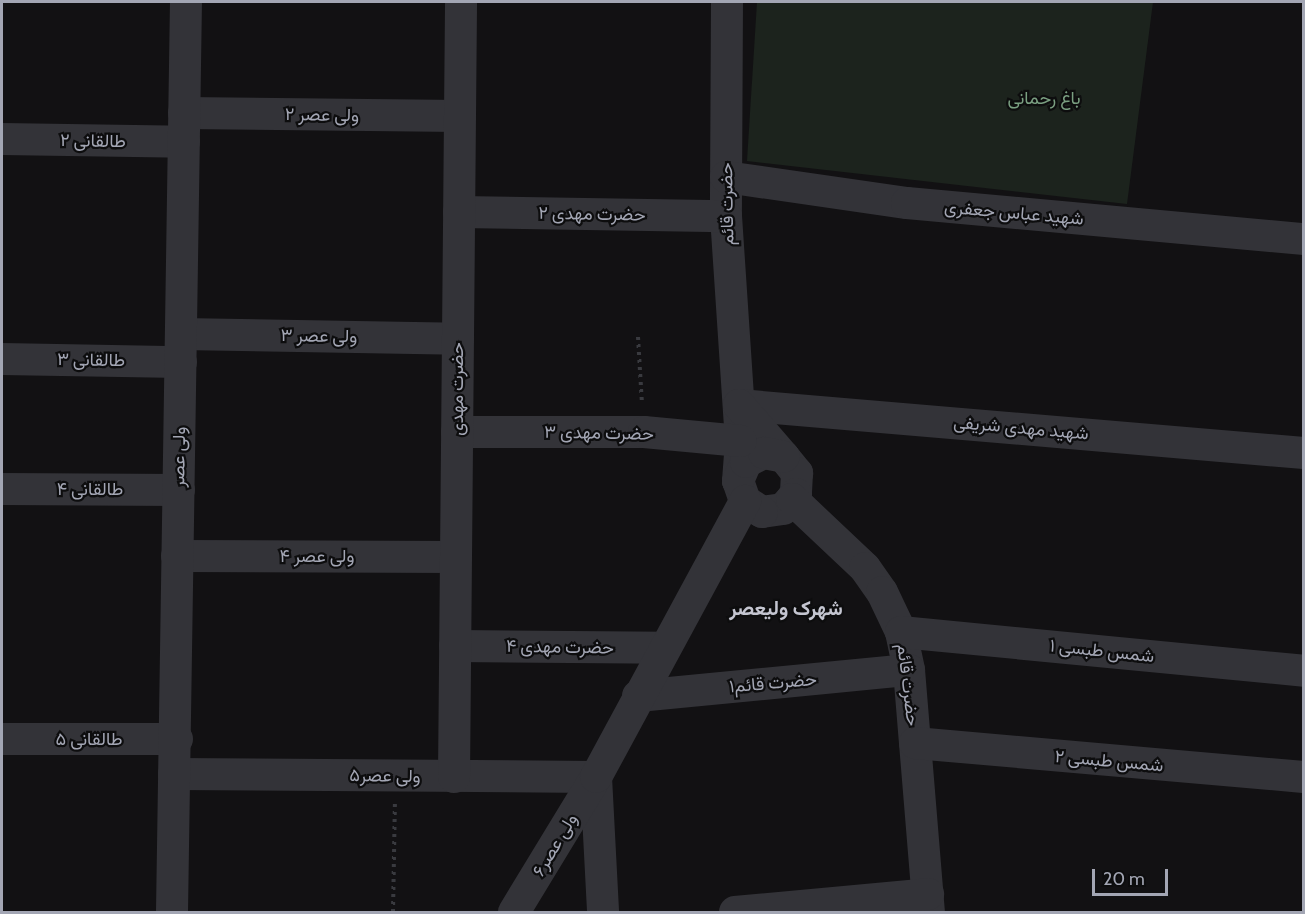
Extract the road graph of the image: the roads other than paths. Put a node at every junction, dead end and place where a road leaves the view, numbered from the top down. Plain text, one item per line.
1 (186, 2) edge
2 (461, 2) edge
3 (728, 2) edge
4 (460, 116) junction
5 (184, 128) junction
6 (2, 139) edge
7 (726, 177) junction
8 (459, 212) junction
9 (726, 216) junction
10 (1304, 239) edge
11 (458, 339) junction
12 (181, 348) junction
13 (2, 359) edge
14 (739, 405) junction
15 (457, 432) junction
16 (741, 441) junction
17 (1304, 453) edge
18 (784, 457) junction
19 (2, 489) edge
20 (178, 490) junction
21 (741, 491) junction
22 (792, 499) junction
23 (177, 556) junction
24 (456, 557) junction
25 (901, 632) junction
26 (455, 646) junction
27 (665, 648) junction
28 (909, 670) junction
29 (1304, 671) edge
30 (638, 696) junction
31 (2, 739) edge
32 (177, 739) junction
33 (915, 743) junction
34 (174, 774) junction
35 (454, 777) junction
36 (596, 777) junction
37 (1304, 777) edge
38 (928, 903) edge
39 (172, 912) edge
40 (514, 912) edge
41 (603, 912) edge
42 (735, 912) edge

1 - 5 street, ولی عصر
2 - 4 street, حضرت مهدی
3 - 7 street, حضرت قائم
4 - 5 street, ولی عصر ۲
4 - 8 street, حضرت مهدی
5 - 6 street, طالقانی ۲
5 - 12 street, ولی عصر
7 - 9 street, حضرت قائم
7 - 10 street, شهید عباس جعفری
8 - 9 street, حضرت مهدی ۲
8 - 11 street, حضرت مهدی
9 - 14 street, حضرت قائم
11 - 12 street, ولی عصر ۳
11 - 15 street, حضرت مهدی
12 - 13 street, طالقانی ۳
12 - 20 street, ولی عصر
14 - 16 street, حضرت قائم
14 - 17 street, شهید مهدی شریفی
14 - 18 street
15 - 16 street, حضرت مهدی ۳
15 - 24 street, حضرت مهدی
16 - 21 street, حضرت قائم
18 - 21 street
18 - 22 street
19 - 20 street, طالقانی ۴
20 - 23 street, ولی عصر
21 - 22 street
21 - 27 street
22 - 25 street, حضرت قائم
23 - 24 street, ولی عصر ۴
23 - 32 street, ولی عصر
24 - 26 street, حضرت مهدی
25 - 28 street, حضرت قائم
25 - 29 street, شمس طبسی ۱
26 - 27 street, حضرت مهدی ۴
26 - 35 street, حضرت مهدی
27 - 30 street
28 - 30 street, حضرت قائم۱
28 - 33 street, حضرت قائم
30 - 36 street
31 - 32 street, طالقانی ۵
32 - 34 street, ولی عصر
33 - 37 street, شمس طبسی ۲
33 - 38 street, حضرت قائم
34 - 35 street, ولی عصر۵
34 - 39 street, ولی عصر
35 - 36 street, ولی عصر۵
36 - 40 street, ولی عصر۶
36 - 41 street
38 - 42 street

